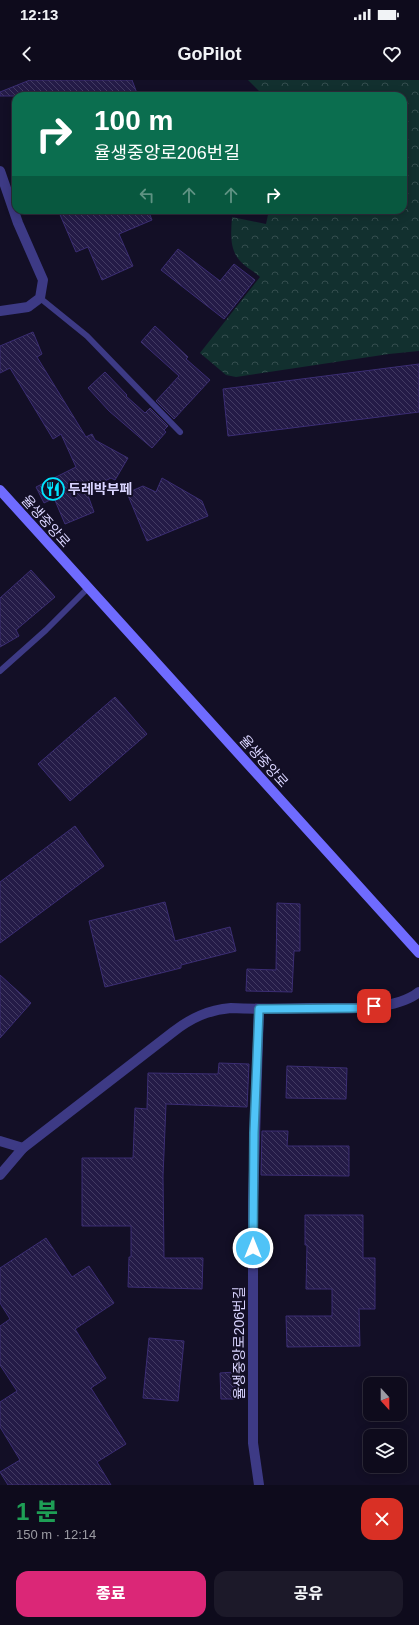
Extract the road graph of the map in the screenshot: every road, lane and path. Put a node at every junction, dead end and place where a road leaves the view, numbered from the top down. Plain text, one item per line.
1 (0, 171) edge
2 (12, 206) edge
3 (15, 214) edge
4 (40, 298) junction
5 (0, 311) edge
6 (180, 432) dead end
7 (0, 490) edge
8 (88, 588) junction
9 (0, 671) edge
10 (419, 953) edge
11 (419, 992) edge
12 (259, 1009) junction
13 (0, 1141) edge
14 (23, 1148) junction
15 (0, 1175) edge
16 (260, 1485) edge

1 - 2 street
3 - 4 street
4 - 5 street
4 - 6 lane
7 - 8 street, 율생중앙로
8 - 9 lane
8 - 10 street, 율생중앙로
11 - 12 street
12 - 14 street
12 - 16 street, 율생중앙로206번길
13 - 14 street
14 - 15 street

